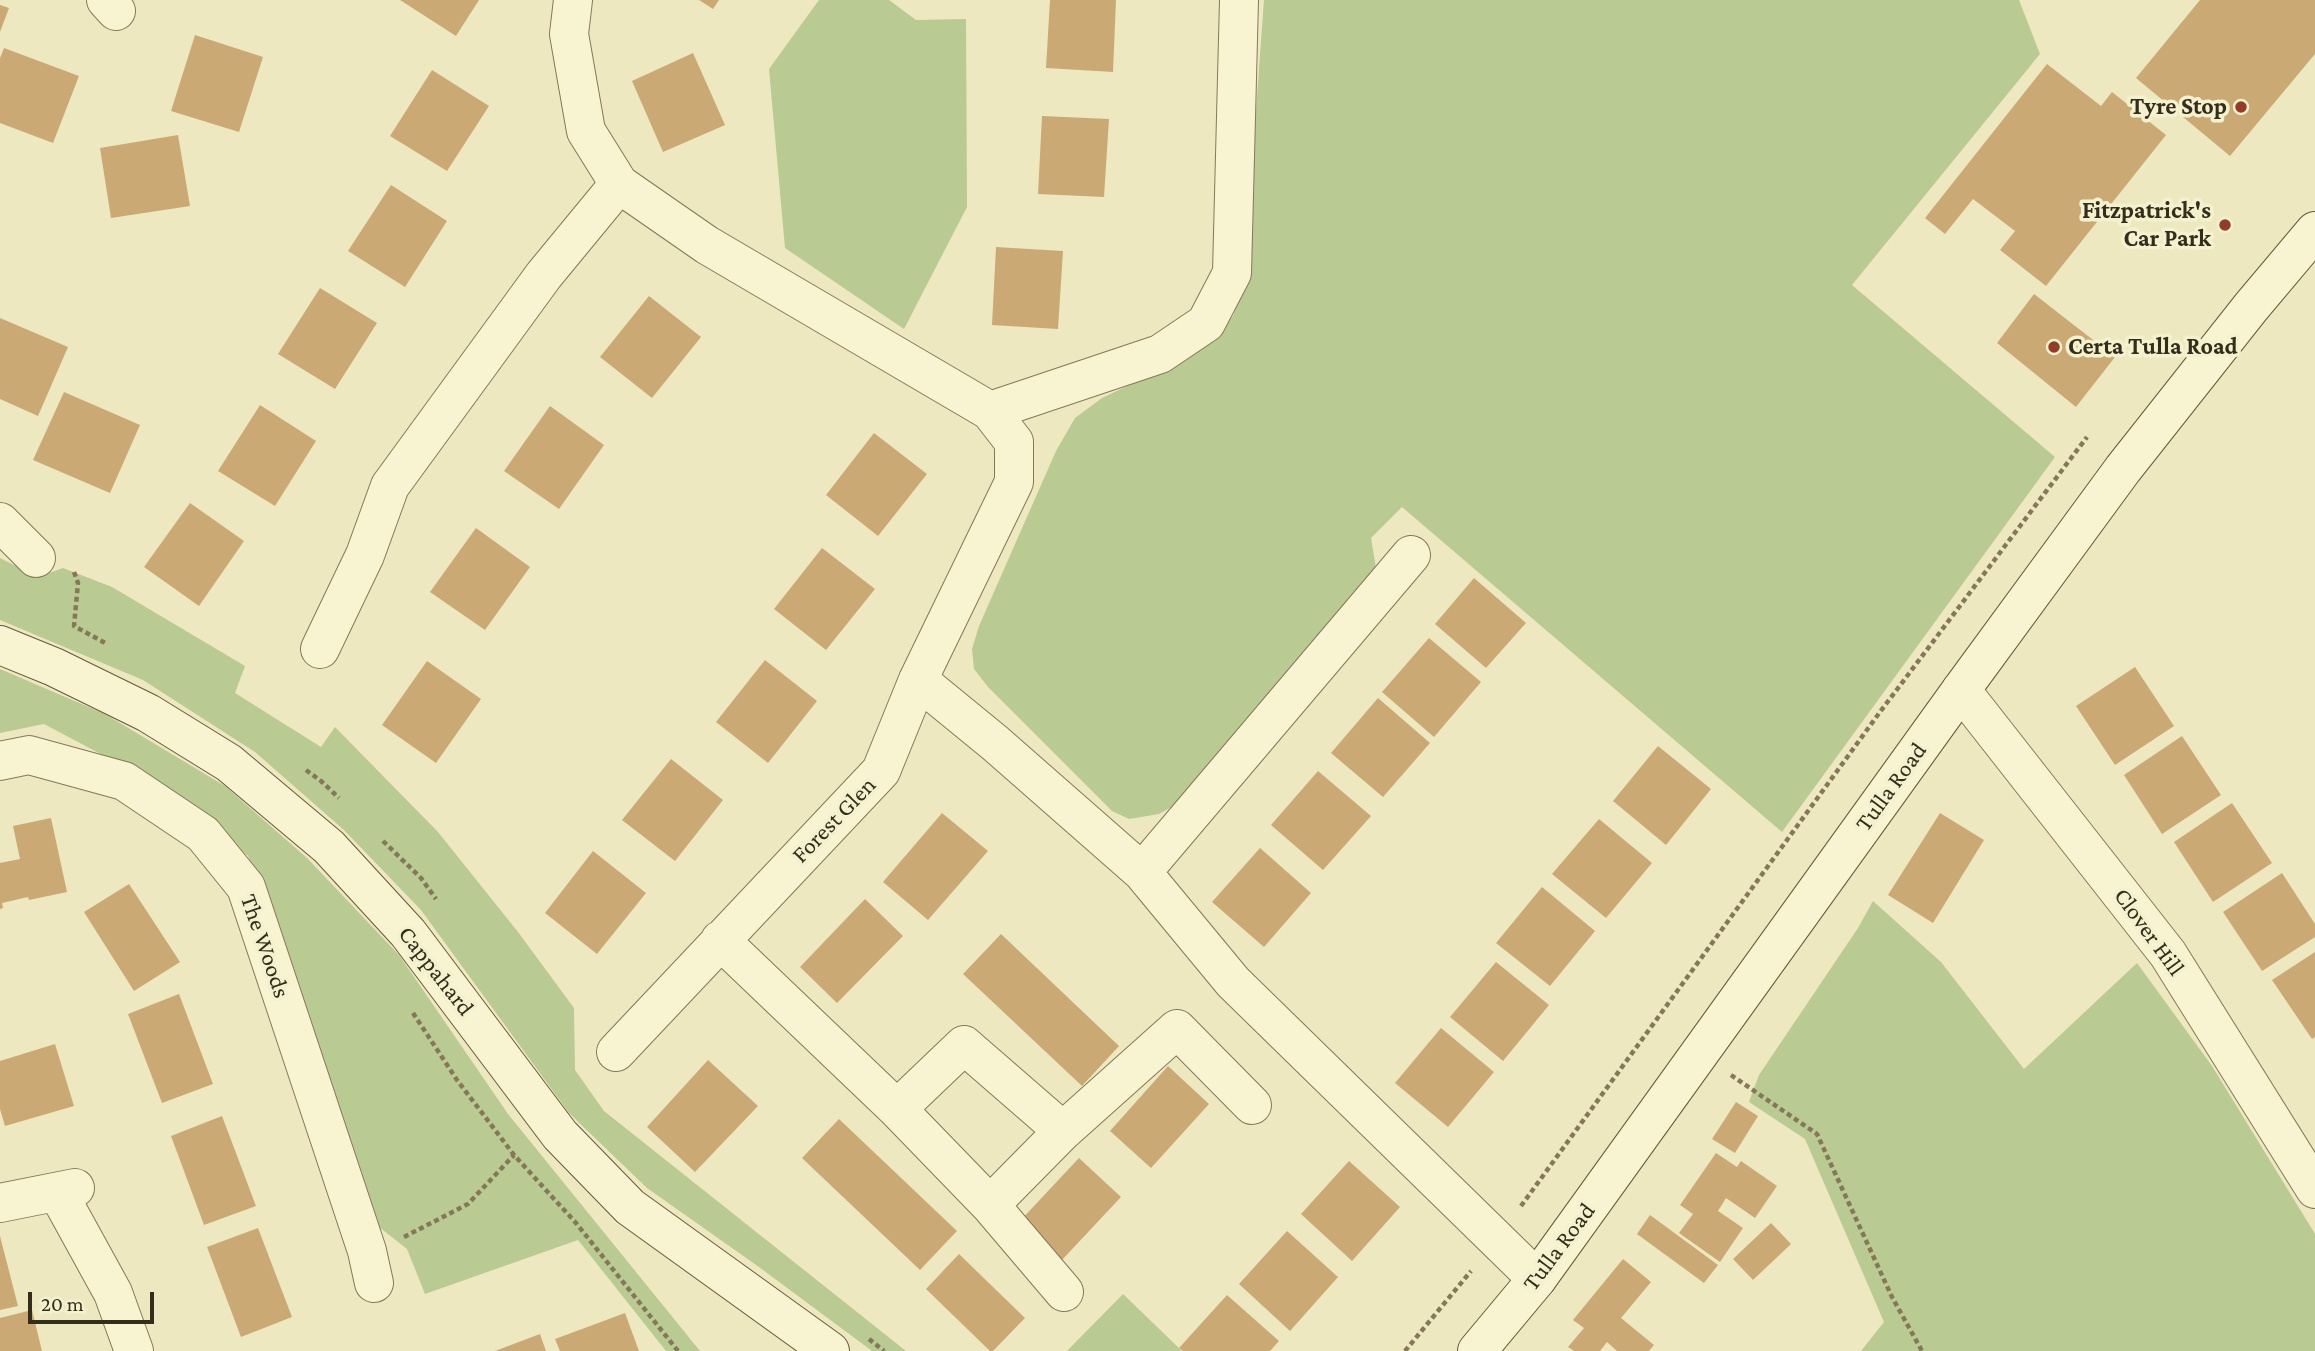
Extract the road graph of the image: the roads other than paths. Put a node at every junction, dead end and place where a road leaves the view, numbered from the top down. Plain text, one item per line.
1 (573, 0) edge
2 (1239, 0) edge
3 (619, 184) junction
4 (2315, 231) edge
5 (990, 411) junction
6 (0, 522) edge
7 (1411, 555) dead end
8 (36, 558) dead end
9 (0, 645) edge
10 (320, 649) dead end
11 (918, 680) junction
12 (1961, 690) junction
13 (0, 761) edge
14 (1142, 872) junction
15 (720, 940) junction
16 (616, 1052) dead end
17 (1252, 1105) dead end
18 (897, 1108) junction
19 (1063, 1131) junction
20 (2315, 1189) edge
21 (0, 1203) edge
22 (990, 1205) junction
23 (370, 1267) road end
24 (1537, 1279) junction
25 (1064, 1292) dead end
26 (134, 1351) edge
27 (830, 1351) edge
28 (1476, 1351) edge

1 - 3 street
2 - 5 street
3 - 5 street
3 - 10 street
4 - 12 street, Tulla Road
5 - 11 street, Forest Glen
6 - 8 street
7 - 14 street
9 - 27 street, Cappahard
11 - 14 street
11 - 15 street, Forest Glen
12 - 20 street, Clover Hill
12 - 24 street, Tulla Road
13 - 23 street, The Woods
14 - 24 street
15 - 16 street, Forest Glen
15 - 18 street
17 - 19 street
18 - 19 street
18 - 22 street
19 - 22 street
21 - 26 street
22 - 25 street
24 - 28 street, Tulla Road

